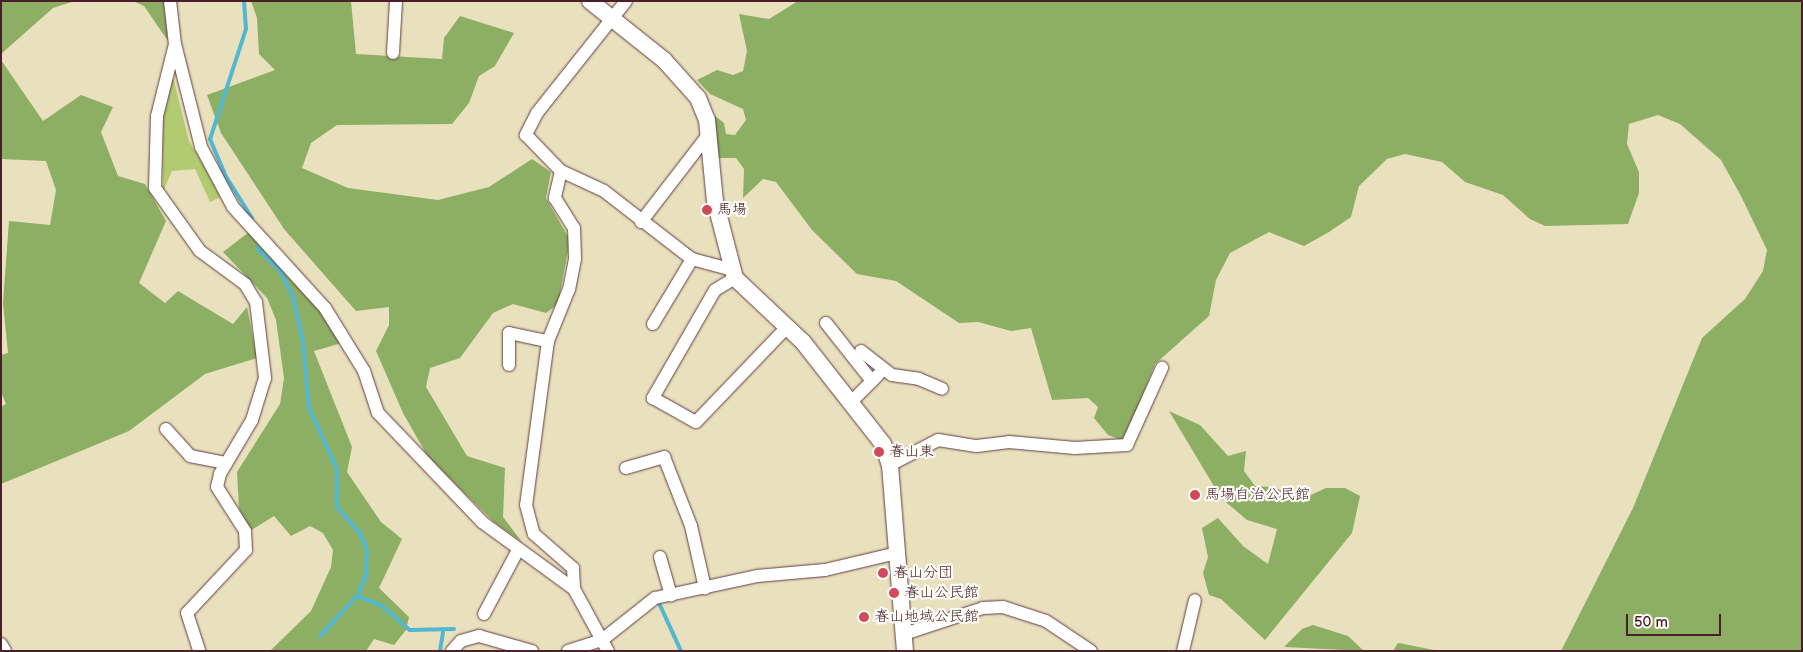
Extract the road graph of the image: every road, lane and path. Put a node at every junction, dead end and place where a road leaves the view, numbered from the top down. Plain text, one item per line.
1 (170, 1) edge
2 (396, 1) edge
3 (590, 1) edge
4 (626, 1) edge
5 (611, 18) junction
6 (175, 44) junction
7 (393, 53) dead end
8 (708, 135) junction
9 (561, 171) junction
10 (641, 222) junction
11 (692, 259) junction
12 (733, 274) junction
13 (826, 323) dead end
14 (653, 324) dead end
15 (788, 326) junction
16 (548, 341) junction
17 (861, 351) dead end
18 (509, 365) dead end
19 (1162, 368) dead end
20 (885, 369) junction
21 (872, 381) junction
22 (942, 389) dead end
23 (850, 403) junction
24 (166, 429) dead end
25 (226, 463) junction
26 (890, 465) junction
27 (626, 468) dead end
28 (518, 550) junction
29 (897, 553) junction
30 (660, 556) dead end
31 (705, 588) junction
32 (574, 589) junction
33 (671, 595) junction
34 (1195, 600) dead end
35 (484, 614) dead end
36 (905, 643) edge
37 (1, 644) edge
38 (605, 646) edge
39 (5, 651) edge
40 (199, 651) edge
41 (452, 651) edge
42 (530, 651) edge
43 (568, 651) edge
44 (1090, 651) edge
45 (1183, 651) edge

1 - 6 street
2 - 7 street
3 - 5 street
4 - 5 street
5 - 8 street
5 - 9 street
6 - 25 street
6 - 28 street
8 - 10 street
8 - 12 street
9 - 10 street
9 - 16 street
10 - 11 street
11 - 12 street
11 - 14 street
12 - 15 street
12 - 15 street
13 - 21 street
15 - 23 street
16 - 18 street
16 - 32 street
17 - 20 street
19 - 26 street
20 - 21 street
20 - 22 street
21 - 23 street
23 - 26 street
24 - 25 street
25 - 40 street
26 - 29 street
27 - 31 street
28 - 32 street
28 - 35 street
29 - 31 street
29 - 36 street
30 - 33 street
31 - 33 street
32 - 38 street
33 - 38 street
34 - 45 street
36 - 44 street
37 - 39 street
38 - 43 street
41 - 42 street

